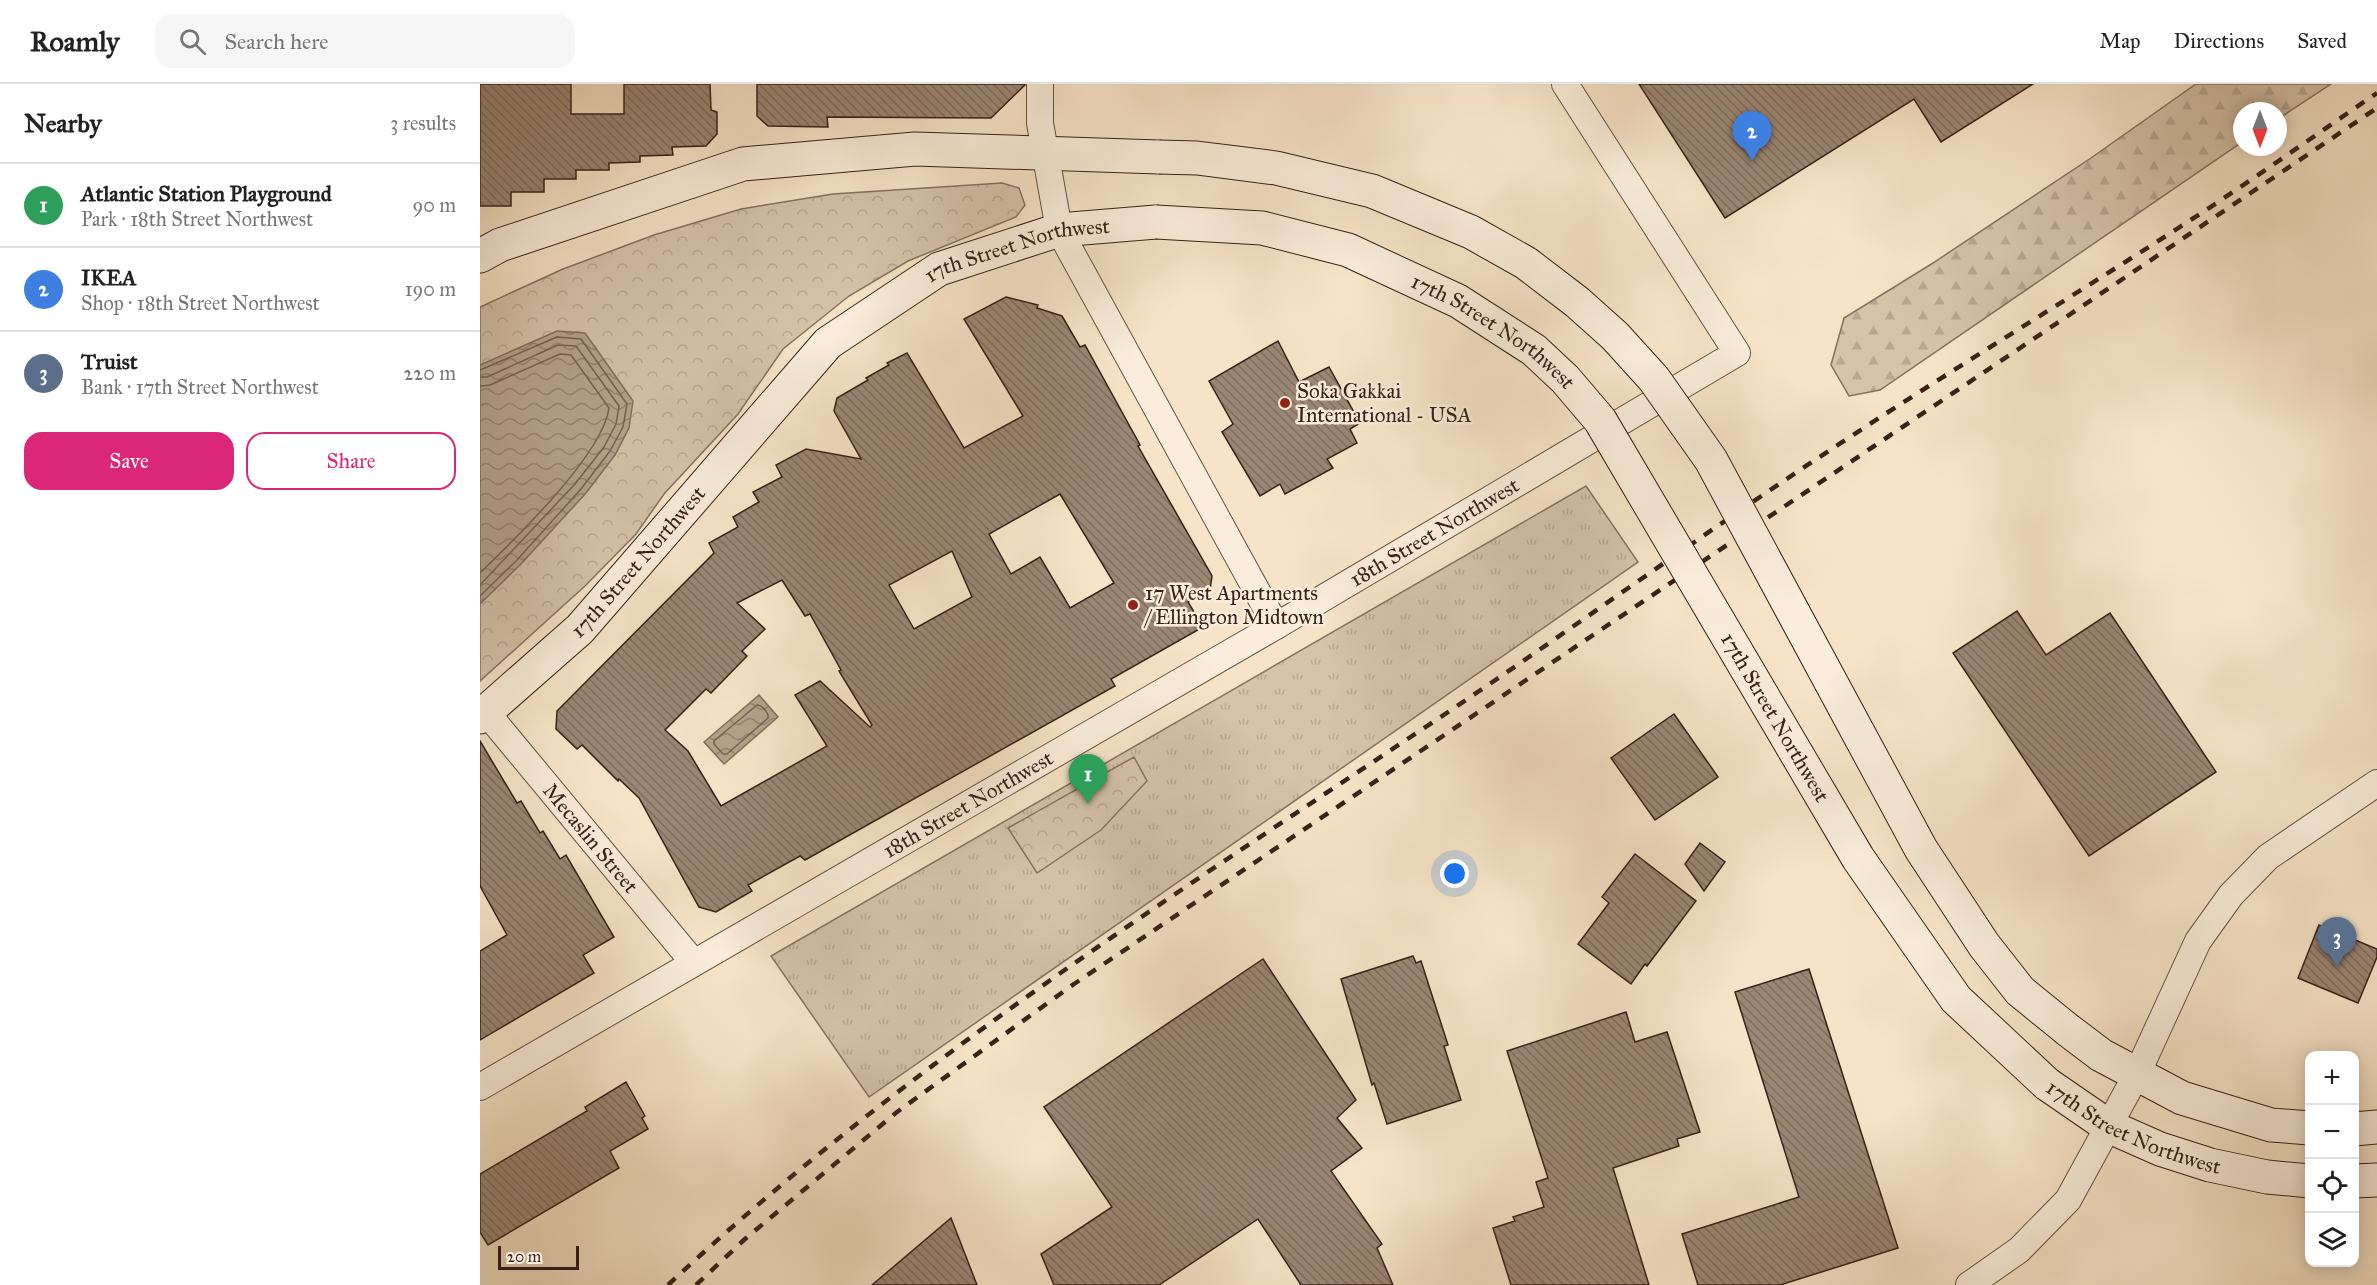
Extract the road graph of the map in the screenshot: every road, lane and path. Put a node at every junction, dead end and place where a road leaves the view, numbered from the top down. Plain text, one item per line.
1 (1040, 84) edge
2 (1565, 84) edge
3 (1045, 153) junction
4 (1059, 230) junction
5 (480, 256) edge
6 (1276, 626) junction
7 (483, 714) edge
8 (2377, 783) edge
9 (694, 963) junction
10 (2136, 1074) junction
11 (480, 1087) edge
12 (2108, 1126) junction
13 (2377, 1127) edge
14 (2305, 1128) edge
15 (2359, 1129) edge
16 (2377, 1180) edge
17 (2305, 1181) edge
18 (2359, 1181) edge
19 (1969, 1285) edge

1 - 3 street
2 - 6 street, 18th Street Northwest
3 - 4 street
3 - 5 main road, 17th Street Northwest
3 - 10 main road, 17th Street Northwest, bridge
4 - 6 street
4 - 7 main road, 17th Street Northwest
4 - 12 main road, 17th Street Northwest, bridge
6 - 9 street, 18th Street Northwest
7 - 9 street, Mecaslin Street
8 - 10 street
9 - 11 street, 18th Street Northwest
10 - 12 street
10 - 14 main road, 17th Street Northwest
12 - 17 main road, 17th Street Northwest
12 - 19 street
13 - 15 main road
16 - 18 main road

